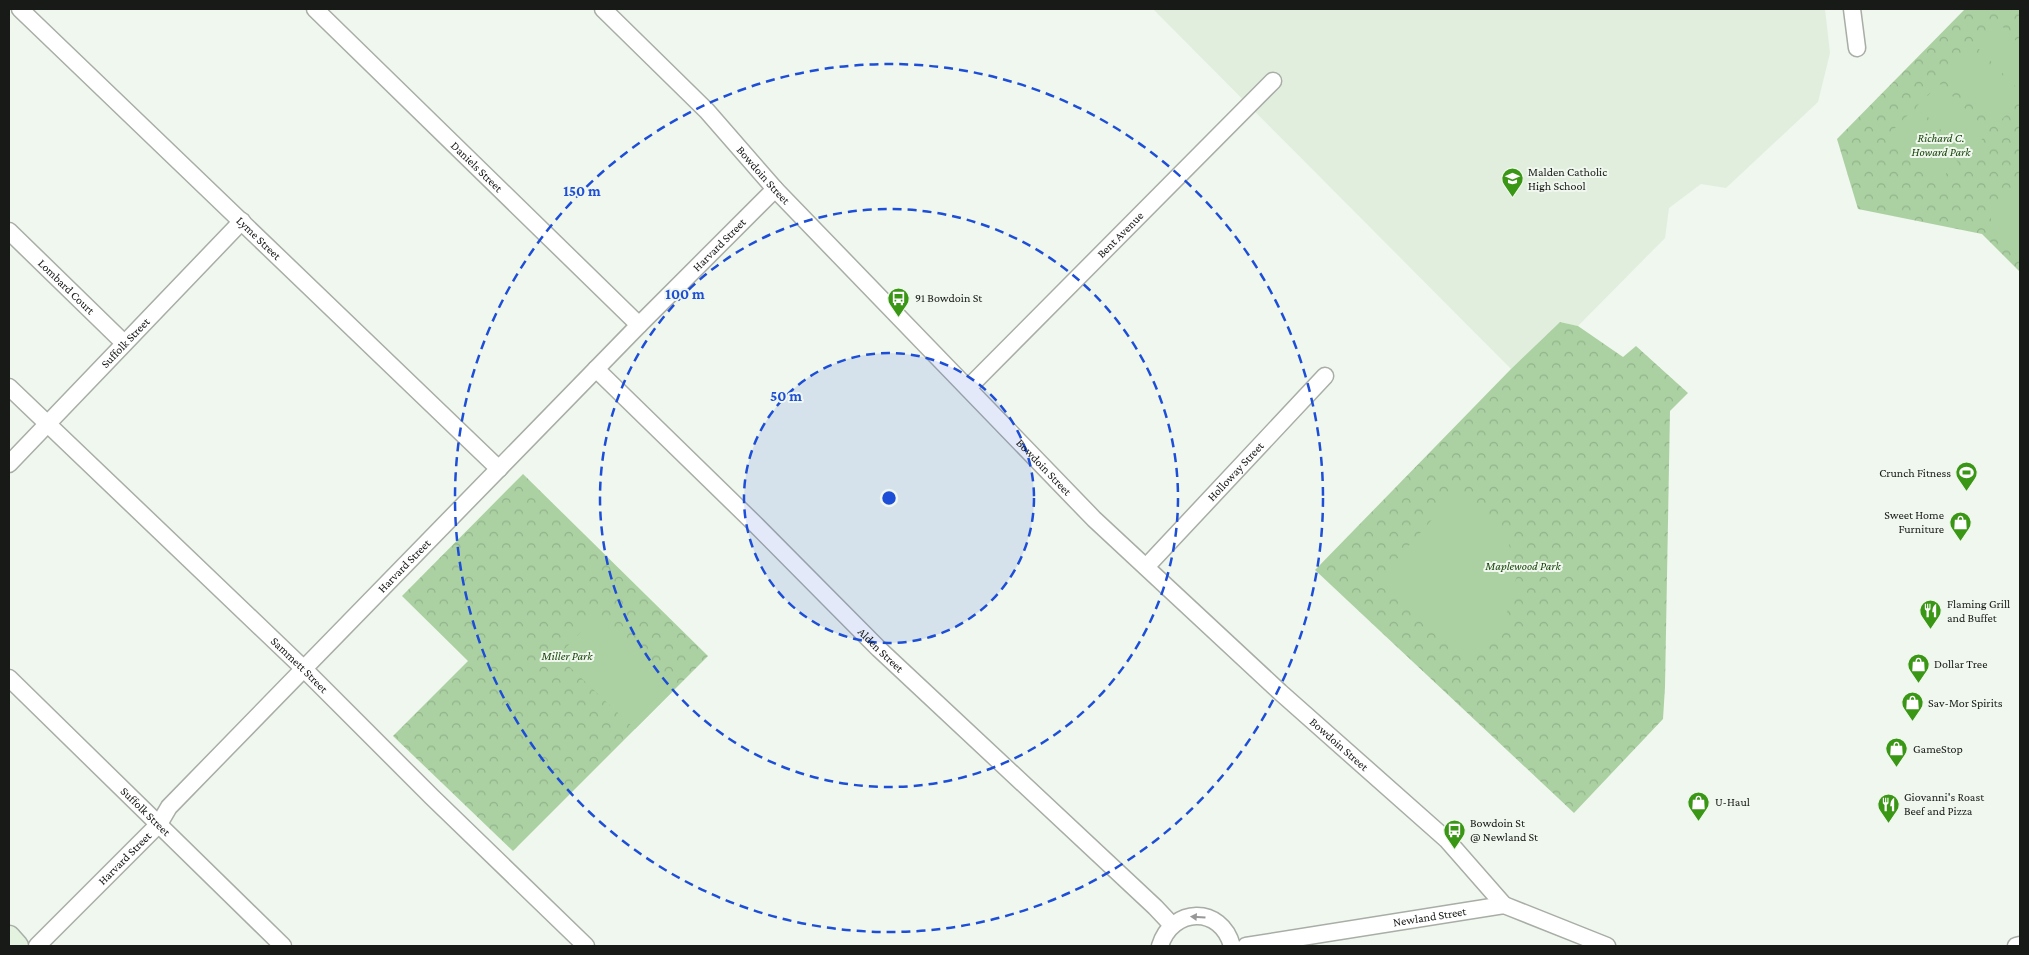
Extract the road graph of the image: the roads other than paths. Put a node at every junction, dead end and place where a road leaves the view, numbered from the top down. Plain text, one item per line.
1 (20, 9) edge
2 (315, 9) edge
3 (603, 9) edge
4 (1852, 9) edge
5 (1857, 48) dead end
6 (1273, 81) dead end
7 (775, 189) junction
8 (242, 221) junction
9 (9, 231) edge
10 (640, 325) junction
11 (124, 343) junction
12 (596, 369) junction
13 (1325, 376) dead end
14 (9, 387) edge
15 (968, 388) junction
16 (46, 424) junction
17 (9, 464) edge
18 (499, 469) junction
19 (1146, 567) junction
20 (303, 668) junction
21 (9, 678) edge
22 (159, 824) junction
23 (1504, 905) junction
24 (1172, 925) junction
25 (9, 937) edge
26 (2020, 945) edge
27 (18, 946) edge
28 (37, 946) edge
29 (283, 946) edge
30 (586, 946) edge
31 (1160, 946) edge
32 (1232, 946) edge
33 (1246, 946) edge
34 (1607, 946) edge
35 (2016, 946) edge

1 - 8 street, Lyme Street
2 - 10 street, Daniels Street
3 - 7 street, Bowdoin Street
4 - 5 street
6 - 15 street, Bent Avenue
7 - 10 street, Harvard Street
7 - 15 street, Bowdoin Street
8 - 11 street, Suffolk Street
8 - 18 street, Lyme Street
9 - 11 street, Lombard Court
10 - 12 street, Harvard Street
11 - 16 street, Suffolk Street
12 - 18 street, Harvard Street
12 - 24 street, Alden Street
13 - 19 street, Holloway Street
14 - 16 street, Sammett Street
15 - 19 street, Bowdoin Street
16 - 17 street, Suffolk Street
16 - 20 street, Sammett Street
18 - 20 street, Harvard Street
19 - 23 street, Bowdoin Street
20 - 22 street, Harvard Street
20 - 30 street, Sammett Street
21 - 22 street, Suffolk Street
22 - 28 street, Harvard Street
22 - 29 street, Suffolk Street
23 - 33 street, Newland Street
23 - 34 street
24 - 31 street
32 -> 24 street
25 - 27 main road
26 - 35 street

